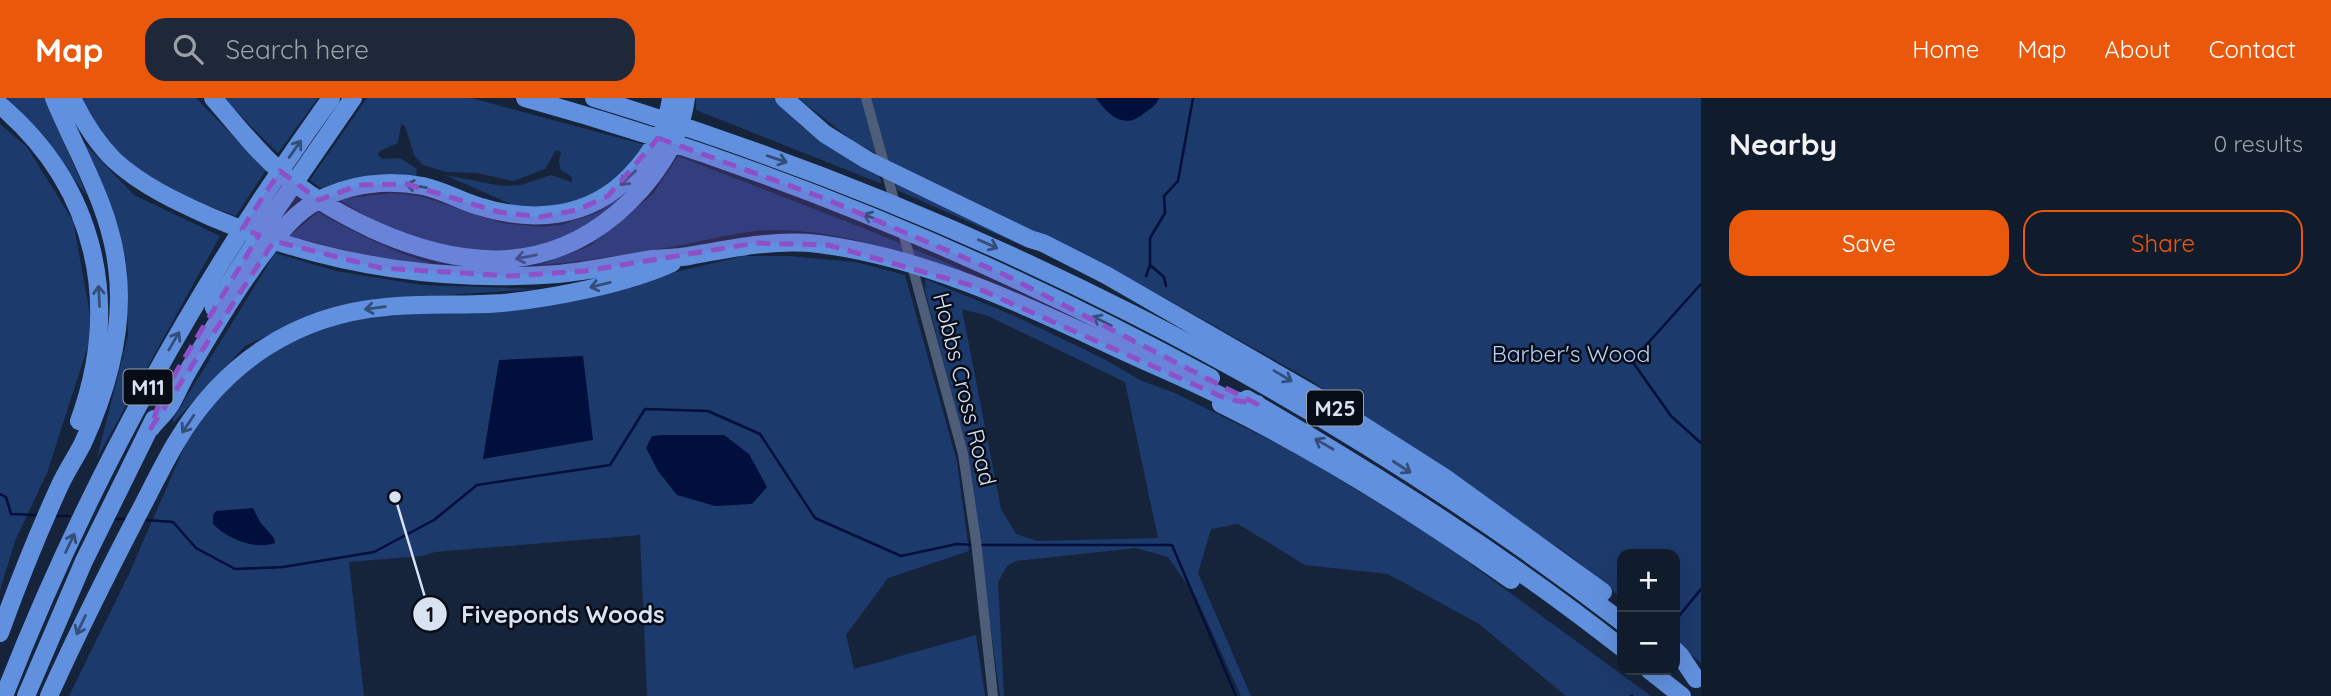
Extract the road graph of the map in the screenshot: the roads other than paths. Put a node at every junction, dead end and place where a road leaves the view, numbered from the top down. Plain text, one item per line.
1 (54, 98) edge
2 (72, 98) edge
3 (214, 98) edge
4 (331, 98) edge
5 (353, 98) edge
6 (526, 98) edge
7 (594, 98) edge
8 (671, 98) edge
9 (686, 98) edge
10 (784, 98) edge
11 (866, 98) edge
12 (634, 104) edge
13 (0, 105) edge
14 (1030, 239) junction
15 (688, 256) junction
16 (1030, 309) junction
17 (1260, 381) junction
18 (1257, 404) junction
19 (150, 428) junction
20 (62, 481) junction
21 (1617, 603) edge
22 (1617, 618) edge
23 (0, 633) edge
24 (1617, 646) edge
25 (1617, 649) edge
26 (1680, 655) edge
27 (1680, 666) edge
28 (1655, 675) edge
29 (1698, 681) edge
30 (4, 696) edge
31 (26, 696) edge
32 (49, 696) edge
33 (993, 696) edge
34 (1682, 696) edge

1 - 20 highway
2 - 15 highway
9 -> 3 highway
30 -> 4 highway, M11
5 - 19 highway, M11
18 -> 6 highway, M25
7 - 12 highway, M25
8 -> 19 highway
10 - 14 highway
11 - 33 street, Hobbs Cross Road
12 -> 17 highway, M25
20 -> 13 highway
14 - 17 highway, M25
14 -> 21 highway, M25
15 - 16 highway
15 -> 32 highway
16 - 18 highway
16 - 25 highway
17 -> 22 highway, M25
24 -> 18 highway, M25
19 - 31 highway, M11
20 - 23 highway
26 - 29 highway
27 - 29 highway
28 - 34 highway

